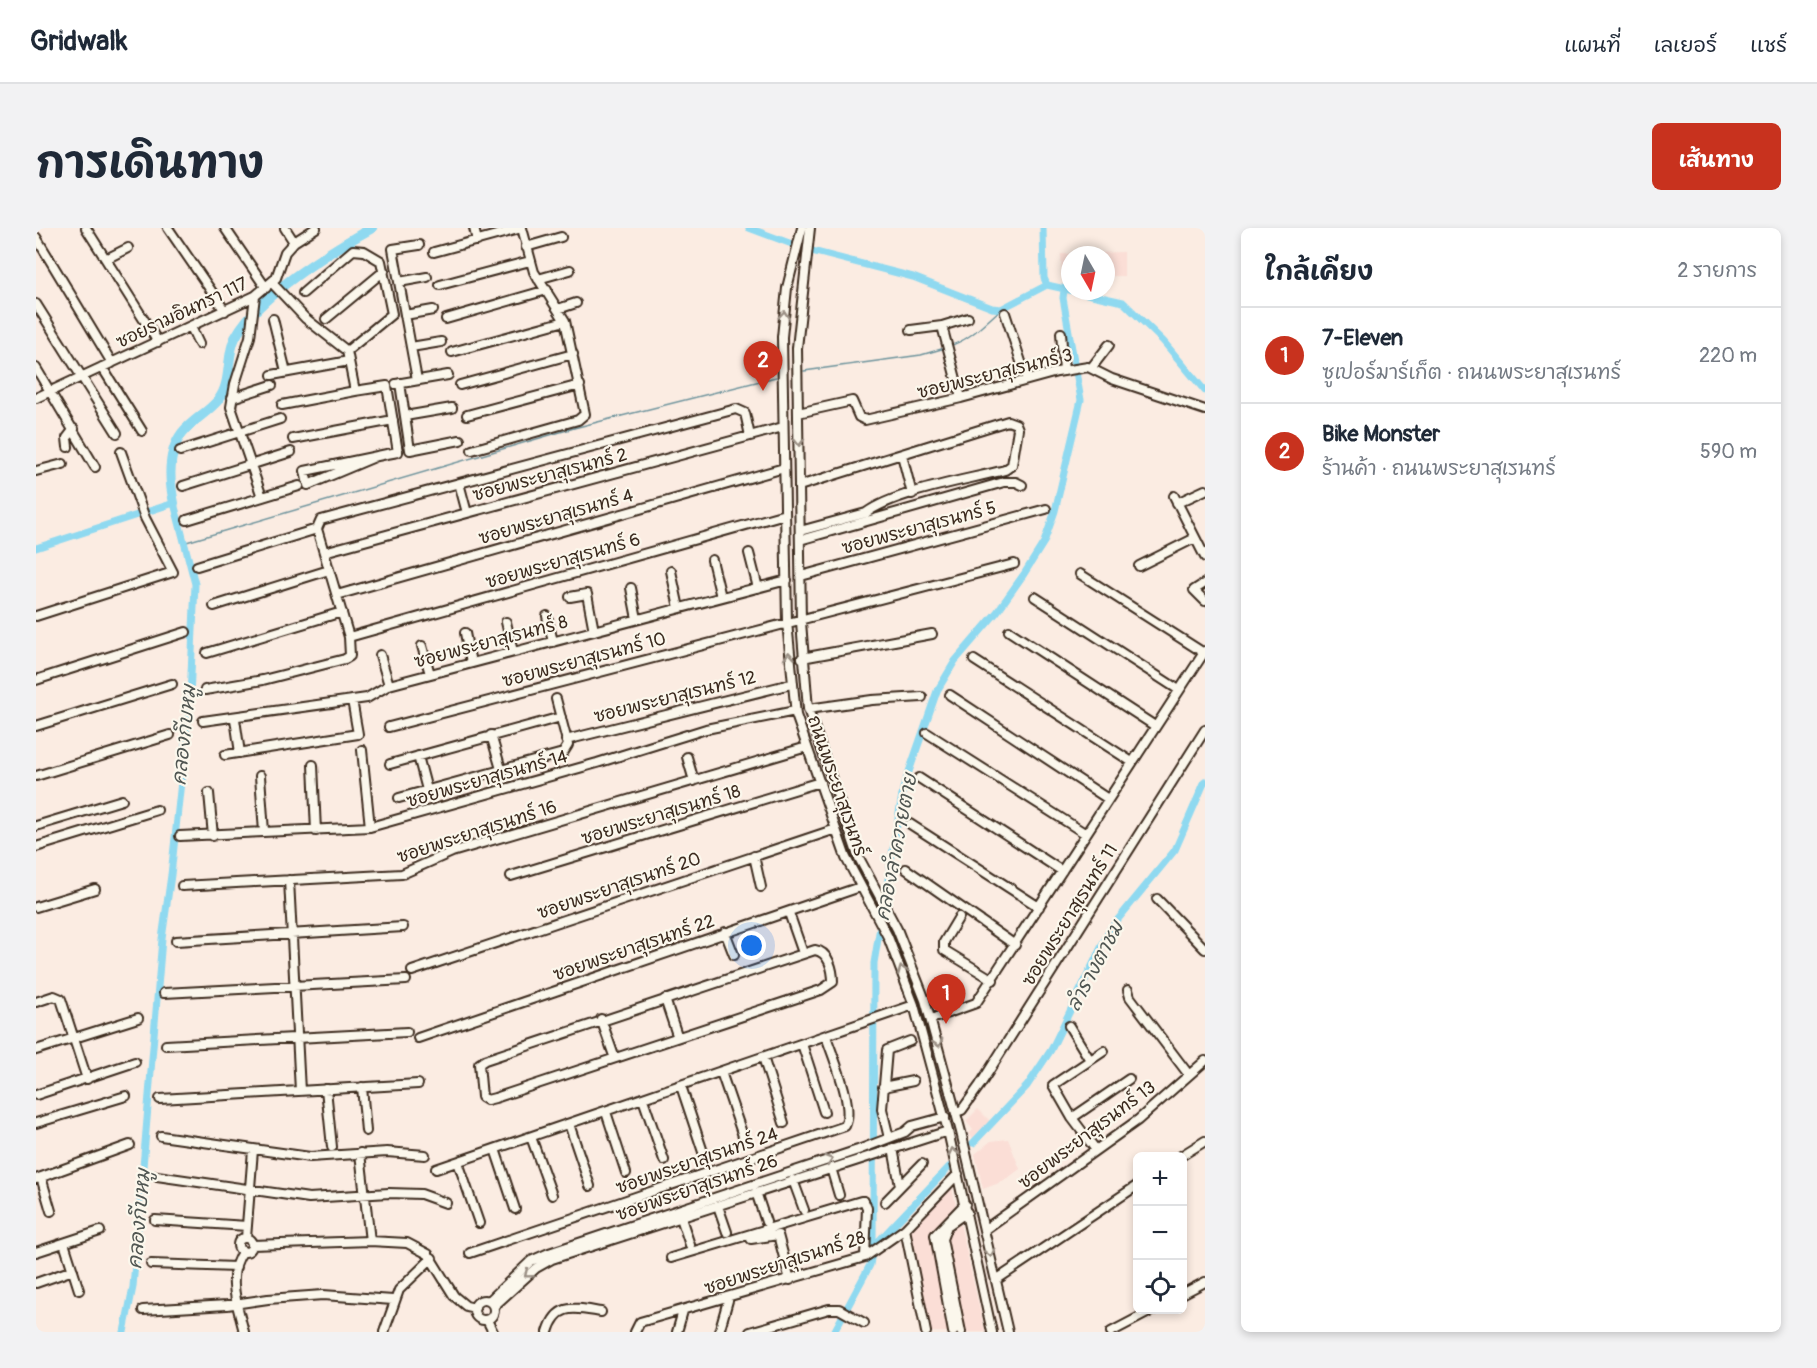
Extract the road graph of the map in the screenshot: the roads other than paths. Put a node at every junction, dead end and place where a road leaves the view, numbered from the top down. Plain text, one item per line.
1 (87, 228) edge
2 (168, 228) edge
3 (225, 228) edge
4 (285, 228) edge
5 (316, 228) edge
6 (474, 228) edge
7 (522, 228) edge
8 (810, 228) edge
9 (804, 234) edge
10 (36, 237) edge
11 (561, 237) dead end
12 (477, 240) junction
13 (294, 242) junction
14 (418, 245) dead end
15 (526, 247) junction
16 (128, 248) dead end
17 (434, 252) dead end
18 (106, 259) junction
19 (530, 261) junction
20 (570, 270) dead end
21 (384, 271) junction
22 (427, 277) dead end
23 (538, 279) junction
24 (399, 282) junction
25 (440, 285) dead end
26 (272, 287) junction
27 (547, 290) junction
28 (303, 293) dead end
29 (255, 300) junction
30 (576, 303) dead end
31 (36, 304) edge
32 (558, 309) junction
33 (433, 310) dead end
34 (225, 311) junction
35 (1005, 313) dead end
36 (405, 315) junction
37 (968, 318) dead end
38 (273, 319) dead end
39 (326, 319) dead end
40 (447, 320) dead end
41 (565, 321) junction
42 (942, 326) junction
43 (190, 327) junction
44 (911, 330) dead end
45 (1061, 333) dead end
46 (158, 342) junction
47 (441, 342) dead end
48 (199, 344) dead end
49 (1108, 345) dead end
50 (411, 347) junction
51 (347, 351) junction
52 (452, 352) dead end
53 (573, 354) junction
54 (350, 361) junction
55 (111, 363) junction
56 (102, 367) junction
57 (1090, 367) junction
58 (36, 368) edge
59 (1065, 370) junction
60 (286, 372) junction
61 (272, 375) dead end
62 (448, 375) dead end
63 (81, 376) junction
64 (417, 380) junction
65 (1027, 380) junction
66 (400, 383) junction
67 (272, 385) dead end
68 (580, 385) junction
69 (387, 386) junction
70 (460, 386) dead end
71 (50, 391) junction
72 (355, 391) junction
73 (36, 398) edge
74 (232, 398) junction
75 (961, 398) junction
76 (282, 405) dead end
77 (452, 408) dead end
78 (1202, 408) edge
79 (798, 413) junction
80 (467, 415) dead end
81 (405, 416) junction
82 (280, 419) dead end
83 (393, 420) junction
84 (783, 427) junction
85 (74, 429) junction
86 (142, 431) dead end
87 (239, 432) junction
88 (117, 433) dead end
89 (750, 436) junction
90 (293, 439) dead end
91 (460, 440) dead end
92 (68, 447) dead end
93 (472, 450) dead end
94 (180, 451) dead end
95 (121, 452) dead end
96 (291, 452) dead end
97 (902, 455) junction
98 (377, 456) junction
99 (63, 464) dead end
100 (251, 464) junction
101 (95, 467) dead end
102 (784, 468) junction
103 (36, 471) edge
104 (459, 483) junction
105 (1022, 485) dead end
106 (183, 486) dead end
107 (299, 486) dead end
108 (799, 486) junction
109 (1205, 490) edge
110 (912, 494) junction
111 (262, 497) junction
112 (1046, 509) dead end
113 (467, 513) junction
114 (785, 514) junction
115 (187, 520) dead end
116 (317, 529) junction
117 (800, 531) junction
118 (1199, 539) edge
119 (800, 540) junction
120 (324, 552) junction
121 (749, 553) dead end
122 (1205, 557) edge
123 (712, 560) dead end
124 (1014, 564) dead end
125 (197, 566) dead end
126 (1139, 566) dead end
127 (329, 570) junction
128 (671, 571) dead end
129 (1080, 574) dead end
130 (801, 576) junction
131 (787, 580) junction
132 (1205, 583) edge
133 (631, 588) dead end
134 (758, 588) junction
135 (337, 595) junction
136 (570, 597) dead end
137 (722, 597) junction
138 (1035, 597) dead end
139 (1205, 602) edge
140 (214, 606) dead end
141 (679, 608) junction
142 (342, 612) junction
143 (36, 616) edge
144 (547, 616) dead end
145 (638, 619) junction
146 (801, 619) junction
147 (506, 622) dead end
148 (787, 622) junction
149 (594, 631) junction
150 (1009, 631) dead end
151 (186, 632) dead end
152 (465, 633) dead end
153 (932, 634) dead end
154 (349, 637) junction
155 (553, 642) junction
156 (422, 646) dead end
157 (513, 652) junction
158 (1204, 652) edge
159 (207, 653) dead end
160 (380, 656) dead end
161 (802, 658) junction
162 (974, 660) dead end
163 (471, 663) junction
164 (430, 674) junction
165 (36, 680) edge
166 (172, 684) dead end
167 (791, 684) junction
168 (389, 685) junction
169 (205, 690) dead end
170 (1179, 690) junction
171 (950, 695) dead end
172 (922, 697) dead end
173 (556, 699) dead end
174 (352, 700) junction
175 (808, 709) junction
176 (795, 711) junction
177 (561, 717) junction
178 (235, 719) junction
179 (203, 721) dead end
180 (36, 726) edge
181 (1155, 726) junction
182 (389, 727) dead end
183 (1205, 730) edge
184 (927, 733) dead end
185 (170, 735) dead end
186 (491, 735) junction
187 (566, 740) junction
188 (807, 747) junction
189 (362, 750) dead end
190 (240, 753) junction
191 (225, 755) dead end
192 (418, 756) junction
193 (687, 757) dead end
194 (1132, 762) junction
195 (390, 764) dead end
196 (313, 765) dead end
197 (501, 769) junction
198 (36, 776) edge
199 (260, 776) dead end
200 (919, 778) dead end
201 (694, 781) junction
202 (820, 782) junction
203 (427, 790) junction
204 (209, 793) dead end
205 (399, 798) dead end
206 (1108, 799) junction
207 (122, 800) dead end
208 (157, 810) dead end
209 (910, 824) dead end
210 (36, 826) edge
211 (370, 827) junction
212 (836, 829) junction
213 (316, 831) junction
214 (264, 832) junction
215 (1086, 834) junction
216 (180, 836) dead end
217 (213, 836) junction
218 (36, 847) edge
219 (754, 856) junction
220 (906, 869) dead end
221 (1062, 871) junction
222 (511, 876) dead end
223 (289, 880) junction
224 (182, 886) dead end
225 (761, 887) dead end
226 (95, 889) dead end
227 (861, 889) junction
228 (1157, 899) dead end
229 (1039, 907) junction
230 (36, 908) edge
231 (789, 913) junction
232 (959, 917) dead end
233 (403, 927) dead end
234 (725, 932) junction
235 (291, 934) junction
236 (176, 941) dead end
237 (1015, 945) junction
238 (1205, 949) edge
239 (803, 953) junction
240 (734, 955) dead end
241 (412, 971) dead end
242 (406, 980) dead end
243 (993, 980) junction
244 (294, 985) junction
245 (1128, 990) dead end
246 (164, 993) dead end
247 (665, 999) junction
248 (36, 1002) edge
249 (914, 1005) junction
250 (138, 1018) dead end
251 (601, 1019) junction
252 (931, 1019) junction
253 (1069, 1026) dead end
254 (407, 1032) dead end
255 (677, 1035) junction
256 (826, 1036) junction
257 (74, 1038) junction
258 (418, 1038) dead end
259 (297, 1039) junction
260 (910, 1041) dead end
261 (802, 1044) junction
262 (166, 1045) dead end
263 (36, 1050) edge
264 (1104, 1051) dead end
265 (614, 1056) junction
266 (763, 1057) junction
267 (1090, 1060) junction
268 (1205, 1061) edge
269 (135, 1062) dead end
270 (721, 1072) junction
271 (1189, 1075) junction
272 (87, 1079) junction
273 (1129, 1079) dead end
274 (913, 1081) dead end
275 (418, 1084) dead end
276 (681, 1086) junction
277 (362, 1087) junction
278 (883, 1087) junction
279 (326, 1089) junction
280 (300, 1091) junction
281 (36, 1095) edge
282 (126, 1096) dead end
283 (160, 1099) dead end
284 (643, 1099) junction
285 (606, 1112) junction
286 (824, 1112) dead end
287 (956, 1112) junction
288 (945, 1117) junction
289 (1072, 1118) junction
290 (36, 1123) edge
291 (784, 1123) dead end
292 (569, 1124) junction
293 (926, 1124) junction
294 (366, 1131) dead end
295 (948, 1131) junction
296 (161, 1136) dead end
297 (743, 1136) dead end
298 (929, 1136) junction
299 (531, 1137) junction
300 (889, 1138) junction
301 (1205, 1140) edge
302 (130, 1145) dead end
303 (332, 1147) dead end
304 (893, 1148) junction
305 (495, 1149) junction
306 (253, 1150) junction
307 (1096, 1150) junction
308 (703, 1152) dead end
309 (1187, 1152) edge
310 (360, 1153) junction
311 (425, 1155) dead end
312 (664, 1160) dead end
313 (458, 1162) junction
314 (922, 1164) dead end
315 (831, 1168) junction
316 (436, 1169) dead end
317 (626, 1173) dead end
318 (803, 1173) junction
319 (958, 1174) junction
320 (157, 1176) dead end
321 (39, 1178) edge
322 (793, 1180) junction
323 (590, 1186) dead end
324 (900, 1186) junction
325 (250, 1188) junction
326 (1133, 1188) edge
327 (756, 1192) junction
328 (365, 1194) junction
329 (552, 1195) dead end
330 (839, 1195) dead end
331 (885, 1202) dead end
332 (446, 1203) dead end
333 (718, 1206) junction
334 (966, 1208) junction
335 (515, 1209) dead end
336 (804, 1210) dead end
337 (51, 1211) dead end
338 (681, 1218) junction
339 (155, 1220) dead end
340 (663, 1220) junction
341 (766, 1222) dead end
342 (479, 1223) dead end
343 (248, 1226) junction
344 (905, 1229) junction
345 (984, 1230) junction
346 (100, 1231) dead end
347 (727, 1232) dead end
348 (746, 1240) dead end
349 (249, 1241) junction
350 (370, 1241) junction
351 (64, 1243) junction
352 (690, 1245) dead end
353 (36, 1252) edge
354 (470, 1253) dead end
355 (869, 1254) junction
356 (432, 1258) junction
357 (671, 1258) dead end
358 (151, 1264) dead end
359 (236, 1267) junction
360 (73, 1270) junction
361 (995, 1277) junction
362 (790, 1280) junction
363 (1205, 1282) edge
364 (36, 1283) edge
365 (79, 1290) dead end
366 (1187, 1291) edge
367 (729, 1297) junction
368 (393, 1300) junction
369 (1000, 1300) junction
370 (236, 1304) junction
371 (491, 1304) junction
372 (986, 1304) junction
373 (475, 1308) junction
374 (143, 1310) dead end
375 (683, 1311) junction
376 (601, 1312) dead end
377 (1145, 1314) edge
378 (487, 1320) junction
379 (864, 1323) dead end
380 (244, 1332) edge
381 (384, 1332) edge
382 (493, 1332) edge
383 (548, 1332) edge
384 (635, 1332) edge
385 (677, 1332) edge
386 (719, 1332) edge
387 (750, 1332) edge
388 (926, 1332) edge
389 (953, 1332) edge
390 (961, 1332) edge
391 (992, 1332) edge
392 (1008, 1332) edge
393 (1111, 1332) edge

1 - 18 street
2 - 34 street
3 - 26 street
4 - 13 street
5 - 13 street, ซอยรามอินทรา 117
6 - 12 street
7 - 12 street
7 - 15 street
8 - 9 street, ถนนพระยาสุเรนทร์
9 - 79 street, ถนนพระยาสุเรนทร์
84 -> 9 street, ถนนพระยาสุเรนทร์
10 - 55 street
11 - 15 street
12 - 17 street
13 - 26 street, ซอยรามอินทรา 117
14 - 24 street
15 - 19 street
16 - 18 street
18 - 46 street
19 - 23 street
19 - 25 street
20 - 23 street
21 - 28 street
21 - 39 street
21 - 51 street
22 - 24 street
23 - 27 street
24 - 36 street
26 - 29 street, ซอยรามอินทรา 117
26 - 51 street
27 - 32 street
27 - 40 street
29 - 34 street, ซอยรามอินทรา 117
29 - 74 street
30 - 32 street
31 - 63 street
32 - 41 street
33 - 36 street
34 - 43 street, ซอยรามอินทรา 117
35 - 65 street
36 - 50 street
37 - 42 street
38 - 60 street
41 - 52 street
41 - 53 street
42 - 44 street
42 - 75 street
43 - 46 street, ซอยรามอินทรา 117
43 - 48 street
45 - 59 street
46 - 55 street, ซอยรามอินทรา 117
47 - 50 street
49 - 57 street
50 - 64 street
51 - 54 street
53 - 68 street
53 - 70 street
54 - 60 street
54 - 72 street
55 - 56 street, ซอยรามอินทรา 117
56 - 63 street, ซอยรามอินทรา 117
56 - 86 street
57 - 59 street, ซอยพระยาสุเรนทร์ 3
57 - 78 street, ซอยพระยาสุเรนทร์ 3
58 - 71 street
59 - 65 street, ซอยพระยาสุเรนทร์ 3
60 - 61 street
62 - 64 street
63 - 71 street, ซอยรามอินทรา 117
63 - 88 street
64 - 66 street
65 - 75 street, ซอยพระยาสุเรนทร์ 3
66 - 69 street
66 - 81 street
67 - 74 street
68 - 80 street
68 - 93 street
69 - 72 street
69 - 83 street
71 - 73 street, ซอยรามอินทรา 117
71 - 85 street
72 - 76 street
74 - 87 street
75 - 79 street, ซอยพระยาสุเรนทร์ 3
77 - 81 street
79 -> 108 street, ถนนพระยาสุเรนทร์
81 - 91 street
82 - 87 street
83 - 90 street
83 - 98 street
84 - 89 street, ซอยพระยาสุเรนทร์ 2
84 - 102 street, ถนนพระยาสุเรนทร์
85 - 92 street
85 - 101 street
87 - 94 street
87 - 100 street
89 - 104 street
89 - 113 street, ซอยพระยาสุเรนทร์ 2
95 - 143 street
96 - 100 street
97 - 108 street
97 - 110 street
97 - 110 street
98 - 98 street
99 - 103 street
100 - 106 street
100 - 111 street
102 - 114 street, ถนนพระยาสุเรนทร์
102 - 135 street, ซอยพระยาสุเรนทร์ 4
104 - 113 street
104 - 116 street
105 - 119 street
107 - 111 street
108 - 117 street, ถนนพระยาสุเรนทร์
109 - 118 street
110 - 117 street
111 - 115 street
112 - 130 street, ซอยพระยาสุเรนทร์ 5
113 - 120 street, ซอยพระยาสุเรนทร์ 2
114 - 131 street, ถนนพระยาสุเรนทร์
114 - 154 street, ซอยพระยาสุเรนทร์ 6
116 - 120 street
116 - 125 street
117 - 119 street, ถนนพระยาสุเรนทร์
118 - 122 street
118 - 126 street
119 - 130 street, ถนนพระยาสุเรนทร์
120 - 127 street
121 - 134 street
123 - 137 street
124 - 146 street, ซอยพระยาสุเรนทร์ 10
127 - 135 street
127 - 140 street
128 - 141 street
129 - 158 street
130 - 146 street, ถนนพระยาสุเรนทร์
131 - 134 street, ซอยพระยาสุเรนทร์ 8
131 - 148 street, ถนนพระยาสุเรนทร์
132 - 139 street
133 - 145 street
134 - 137 street, ซอยพระยาสุเรนทร์ 8
135 - 142 street
136 - 149 street
137 - 141 street, ซอยพระยาสุเรนทร์ 8
138 - 170 street
141 - 145 street, ซอยพระยาสุเรนทร์ 8
142 - 154 street
142 - 159 street
144 - 155 street
145 - 149 street, ซอยพระยาสุเรนทร์ 8
146 - 148 street, ซอยพระยาสุเรนทร์ 10
146 - 161 street, ถนนพระยาสุเรนทร์
147 - 157 street
167 -> 148 street, ถนนพระยาสุเรนทร์
148 - 182 street, ซอยพระยาสุเรนทร์ 10
149 - 155 street, ซอยพระยาสุเรนทร์ 8
150 - 181 street
151 - 165 street
152 - 163 street
153 - 161 street
154 - 169 street
155 - 157 street, ซอยพระยาสุเรนทร์ 8
156 - 164 street
157 - 163 street, ซอยพระยาสุเรนทร์ 8
158 - 170 street
160 - 168 street
161 - 175 street, ถนนพระยาสุเรนทร์
162 - 194 street
163 - 164 street, ซอยพระยาสุเรนทร์ 8
164 - 168 street, ซอยพระยาสุเรนทร์ 8
166 - 180 street
167 - 176 street, ถนนพระยาสุเรนทร์
167 - 187 street, ซอยพระยาสุเรนทร์ 12
168 - 174 street, ซอยพระยาสุเรนทร์ 8
170 - 181 street
171 - 206 street
172 - 175 street
173 - 177 street
174 - 178 street, ซอยพระยาสุเรนทร์ 8
174 - 190 street
175 - 252 street, ถนนพระยาสุเรนทร์
176 - 188 street, ถนนพระยาสุเรนทร์
176 - 211 street, ซอยพระยาสุเรนทร์ 14
177 - 186 street
177 - 187 street
178 - 179 street, ซอยพระยาสุเรนทร์ 8
178 - 190 street
181 - 194 street
183 - 287 street, ซอยพระยาสุเรนทร์ 11
184 - 215 street
185 - 198 street
186 - 192 street
186 - 197 street
187 - 197 street
188 - 201 street, ซอยพระยาสุเรนทร์ 16
188 - 202 street, ถนนพระยาสุเรนทร์
189 - 211 street
190 - 191 street
192 - 195 street
192 - 203 street
193 - 201 street
194 - 206 street
196 - 213 street
197 - 203 street
199 - 214 street
200 - 221 street
201 - 223 street, ซอยพระยาสุเรนทร์ 16
202 - 212 street, ถนนพระยาสุเรนทร์
202 - 222 street, ซอยพระยาสุเรนทร์ 18
203 - 205 street
204 - 217 street
206 - 215 street
207 - 210 street
208 - 218 street
209 - 229 street
211 - 213 street, ซอยพระยาสุเรนทร์ 14
212 - 219 street, ซอยพระยาสุเรนทร์ 20
212 - 227 street, ถนนพระยาสุเรนทร์
213 - 214 street, ซอยพระยาสุเรนทร์ 14
214 - 217 street, ซอยพระยาสุเรนทร์ 14
215 - 221 street
216 - 217 street, ซอยพระยาสุเรนทร์ 14
219 - 225 street
219 - 241 street, ซอยพระยาสุเรนทร์ 20
220 - 237 street
221 - 229 street
223 - 224 street, ซอยพระยาสุเรนทร์ 16
223 - 235 street
226 - 230 street
227 - 231 street, ซอยพระยาสุเรนทร์ 22
249 -> 227 street, ถนนพระยาสุเรนทร์
228 - 238 street
229 - 237 street
231 - 234 street, ซอยพระยาสุเรนทร์ 22
231 - 239 street
232 - 243 street
233 - 235 street
234 - 240 street
234 - 258 street, ซอยพระยาสุเรนทร์ 22
235 - 236 street
235 - 244 street
237 - 243 street
239 - 247 street
239 - 255 street
242 - 244 street
243 - 252 street
244 - 246 street
244 - 259 street
245 - 271 street
247 - 251 street
247 - 255 street
248 - 257 street
249 - 256 street
249 - 288 street, ถนนพระยาสุเรนทร์
250 - 257 street
251 - 265 street
251 - 265 street
252 -> 287 street, ถนนพระยาสุเรนทร์
253 - 267 street
254 - 259 street
255 - 265 street
256 - 261 street
256 - 354 street, ซอยพระยาสุเรนทร์ 24
257 - 263 street
257 - 272 street
259 - 262 street
259 - 280 street
260 - 278 street
261 - 266 street
261 - 286 street
264 - 267 street
266 - 270 street
266 - 291 street
267 - 289 street
268 - 271 street, ซอยพระยาสุเรนทร์ 13
269 - 272 street
270 - 276 street
270 - 297 street
271 - 307 street, ซอยพระยาสุเรนทร์ 13
272 - 281 street
273 - 289 street
274 - 278 street
275 - 277 street
276 - 284 street
276 - 308 street
277 - 279 street
277 - 294 street
278 - 300 street
279 - 280 street
279 - 303 street
280 - 283 street
282 - 290 street
284 - 285 street
284 - 312 street
285 - 292 street
285 - 317 street
287 - 345 street, ถนนพระยาสุเรนทร์
288 - 293 street, ซอยพระยาสุเรนทร์ 26
288 - 295 street, ถนนพระยาสุเรนทร์
289 - 307 street
292 - 299 street
292 - 323 street
293 - 298 street
293 - 300 street, ซอยพระยาสุเรนทร์ 26
295 - 298 street, ซอยพระยาสุเรนทร์ 26
319 -> 295 street, ถนนพระยาสุเรนทร์
296 - 306 street
298 - 304 street, ซอยพระยาสุเรนทร์ 26
299 - 305 street
299 - 329 street
318 -> 300 street, ซอยพระยาสุเรนทร์ 26
301 - 309 street
302 - 321 street
304 - 315 street, ซอยพระยาสุเรนทร์ 26
304 - 324 street
305 - 313 street
305 - 335 street
306 - 310 street
306 - 325 street
307 - 345 street, ซอยพระยาสุเรนทร์ 13
310 - 311 street
310 - 328 street
313 - 316 street
313 - 342 street
314 - 324 street
315 - 318 street, ซอยพระยาสุเรนทร์ 26
315 - 330 street
318 - 322 street, ซอยพระยาสุเรนทร์ 26
318 - 340 street, ซอยพระยาสุเรนทร์ 26
319 - 334 street, ถนนพระยาสุเรนทร์
319 - 344 street, ซอยพระยาสุเรนทร์ 28
320 - 325 street
321 - 337 street
322 - 327 street, ซอยพระยาสุเรนทร์ 26
322 - 336 street
324 - 331 street
325 - 328 street
325 - 343 street
326 - 361 street
327 - 333 street, ซอยพระยาสุเรนทร์ 26
327 - 341 street
328 - 332 street
328 - 350 street
333 - 338 street, ซอยพระยาสุเรนทร์ 26
333 - 347 street
334 - 372 street, ถนนพระยาสุเรนทร์
334 - 389 street
334 - 390 street
338 - 340 street, ซอยพระยาสุเรนทร์ 26
338 - 352 street
339 - 343 street
340 - 371 street, ซอยพระยาสุเรนทร์ 26
343 - 349 street
344 - 355 street, ซอยพระยาสุเรนทร์ 28
344 - 388 street
345 -> 361 street, ถนนพระยาสุเรนทร์
346 - 351 street
348 - 362 street
349 - 350 street
349 - 359 street
350 - 356 street
351 - 353 street
351 - 360 street
355 - 357 street
355 - 362 street, ซอยพระยาสุเรนทร์ 28
356 - 368 street
356 - 373 street
358 - 359 street
359 - 370 street
360 - 364 street
360 - 365 street
361 - 369 street, ถนนพระยาสุเรนทร์
362 - 367 street, ซอยพระยาสุเรนทร์ 28
363 - 366 street
367 - 375 street, ซอยพระยาสุเรนทร์ 28
367 - 386 street
368 - 370 street
368 - 381 street
369 - 372 street
369 - 392 street, ถนนพระยาสุเรนทร์
370 - 374 street
370 - 380 street
371 - 373 street, ซอยพระยาสุเรนทร์ 26
371 - 378 street, ซอยพระยาสุเรนทร์ 26
372 - 391 street, ถนนพระยาสุเรนทร์
373 - 378 street
375 - 384 street, ซอยพระยาสุเรนทร์ 28
375 - 385 street
376 - 383 street
377 - 393 street
378 - 382 street
379 - 387 street

